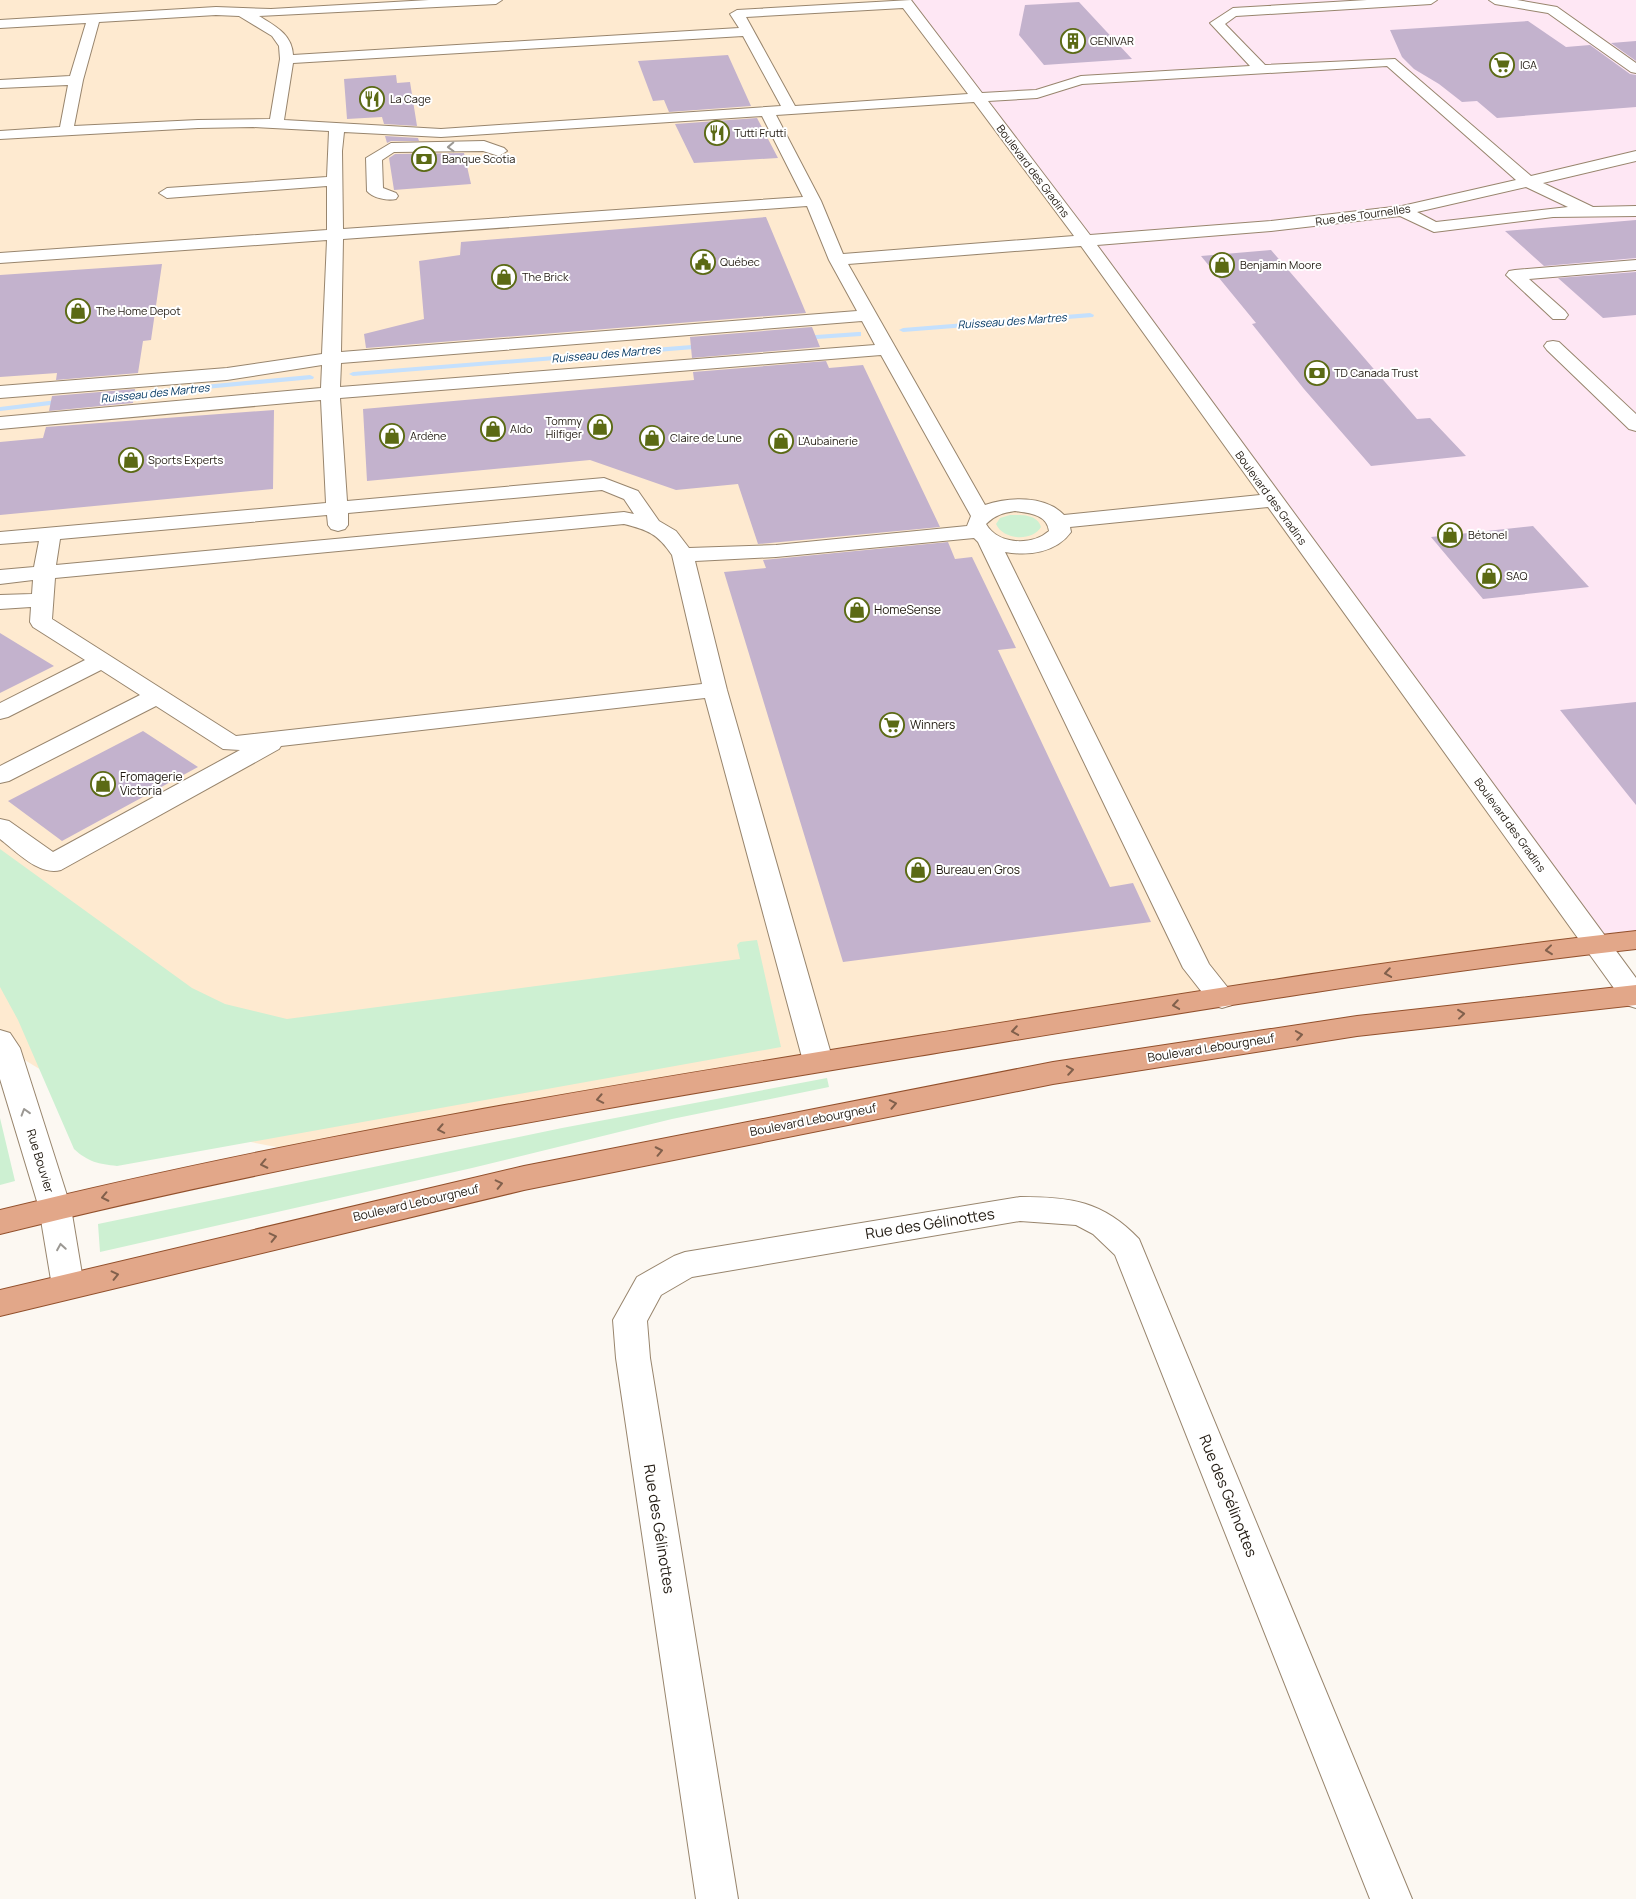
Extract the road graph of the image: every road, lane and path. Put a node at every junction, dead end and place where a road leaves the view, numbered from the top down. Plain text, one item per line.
1 (496, 0) edge
2 (731, 0) edge
3 (1431, 0) edge
4 (1495, 0) edge
5 (905, 2) edge
6 (243, 6) edge
7 (738, 14) junction
8 (94, 18) junction
9 (0, 24) edge
10 (746, 32) junction
11 (287, 59) junction
12 (1636, 69) edge
13 (1261, 70) junction
14 (76, 80) junction
15 (0, 84) edge
16 (978, 98) junction
17 (790, 110) junction
18 (766, 111) junction
19 (276, 124) junction
20 (336, 129) junction
21 (66, 132) junction
22 (0, 136) edge
23 (499, 151) dead end
24 (1636, 156) edge
25 (334, 181) junction
26 (1528, 181) junction
27 (167, 192) dead end
28 (390, 196) dead end
29 (814, 201) junction
30 (1402, 211) junction
31 (1636, 211) edge
32 (1591, 212) junction
33 (335, 236) junction
34 (1085, 240) junction
35 (0, 258) edge
36 (838, 260) junction
37 (1636, 265) edge
38 (869, 315) junction
39 (1559, 315) dead end
40 (1552, 346) dead end
41 (888, 349) junction
42 (331, 358) junction
43 (0, 392) edge
44 (331, 392) junction
45 (0, 423) edge
46 (1636, 425) edge
47 (1272, 500) junction
48 (337, 508) junction
49 (1058, 522) junction
50 (652, 525) junction
51 (982, 529) junction
52 (51, 532) junction
53 (0, 538) edge
54 (341, 544) junction
55 (683, 555) junction
56 (44, 572) junction
57 (0, 577) edge
58 (42, 600) junction
59 (0, 602) edge
60 (102, 661) junction
61 (715, 690) junction
62 (157, 696) junction
63 (0, 712) edge
64 (279, 740) junction
65 (0, 776) edge
66 (0, 826) edge
67 (1636, 940) edge
68 (1597, 945) junction
69 (1635, 996) edge
70 (1222, 998) junction
71 (0, 1040) edge
72 (818, 1061) junction
73 (55, 1208) junction
74 (0, 1222) edge
75 (68, 1286) junction
76 (0, 1303) edge
77 (717, 1899) edge
78 (1391, 1899) edge

1 - 6 street
2 - 7 street
3 - 13 street
4 - 12 street
5 - 7 street
5 - 16 street, Boulevard des Gradins
6 - 8 street
6 - 11 street
7 - 10 street
8 - 9 street
8 - 14 street
10 - 11 street
10 - 17 street
11 - 19 street
13 - 16 street
13 - 26 street
14 - 15 street
14 - 21 street
16 - 17 street
16 - 34 street, Boulevard des Gradins
17 - 18 street
18 - 20 street
18 - 29 street
19 - 20 street
19 - 21 street
20 - 25 street
21 - 22 street
23 -> 28 street
24 - 26 street, Rue des Tournelles
25 - 27 street
25 - 33 street
26 - 30 street, Rue des Tournelles
26 - 32 street
29 - 33 street
29 - 36 street
30 - 32 street
30 - 34 street, Rue des Tournelles
31 - 32 street
33 - 35 street
33 - 42 street
34 - 36 street, Rue des Tournelles
34 - 47 street, Boulevard des Gradins
36 - 38 street
37 - 39 street
38 - 41 street
38 - 42 street
40 - 46 street
41 - 44 street
41 - 51 street
42 - 43 street
42 - 44 street
44 - 45 street
44 - 48 street
47 - 49 street
47 - 68 street, Boulevard des Gradins
48 - 50 street
48 - 52 street
48 - 54 street
49 - 51 street
49 - 51 street
50 - 54 street
50 - 55 street
51 - 55 street
51 - 70 street
52 - 53 street
52 - 56 street
54 - 56 street
55 - 61 street
56 - 57 street
56 - 58 street
58 - 59 street
58 - 60 street
60 - 62 street
60 - 63 street
61 - 64 street
61 - 72 street
62 - 64 street
62 - 65 street
64 - 66 street
67 - 68 main road
68 - 69 street, Boulevard des Gradins
68 -> 70 main road
75 -> 69 main road, Boulevard Lebourgneuf
70 -> 72 main road
73 -> 71 street, Rue Bouvier
72 -> 73 main road
73 - 74 main road
75 -> 73 street, Rue Bouvier
75 - 76 main road, Boulevard Lebourgneuf
77 - 78 street, Rue des Gélinottes

